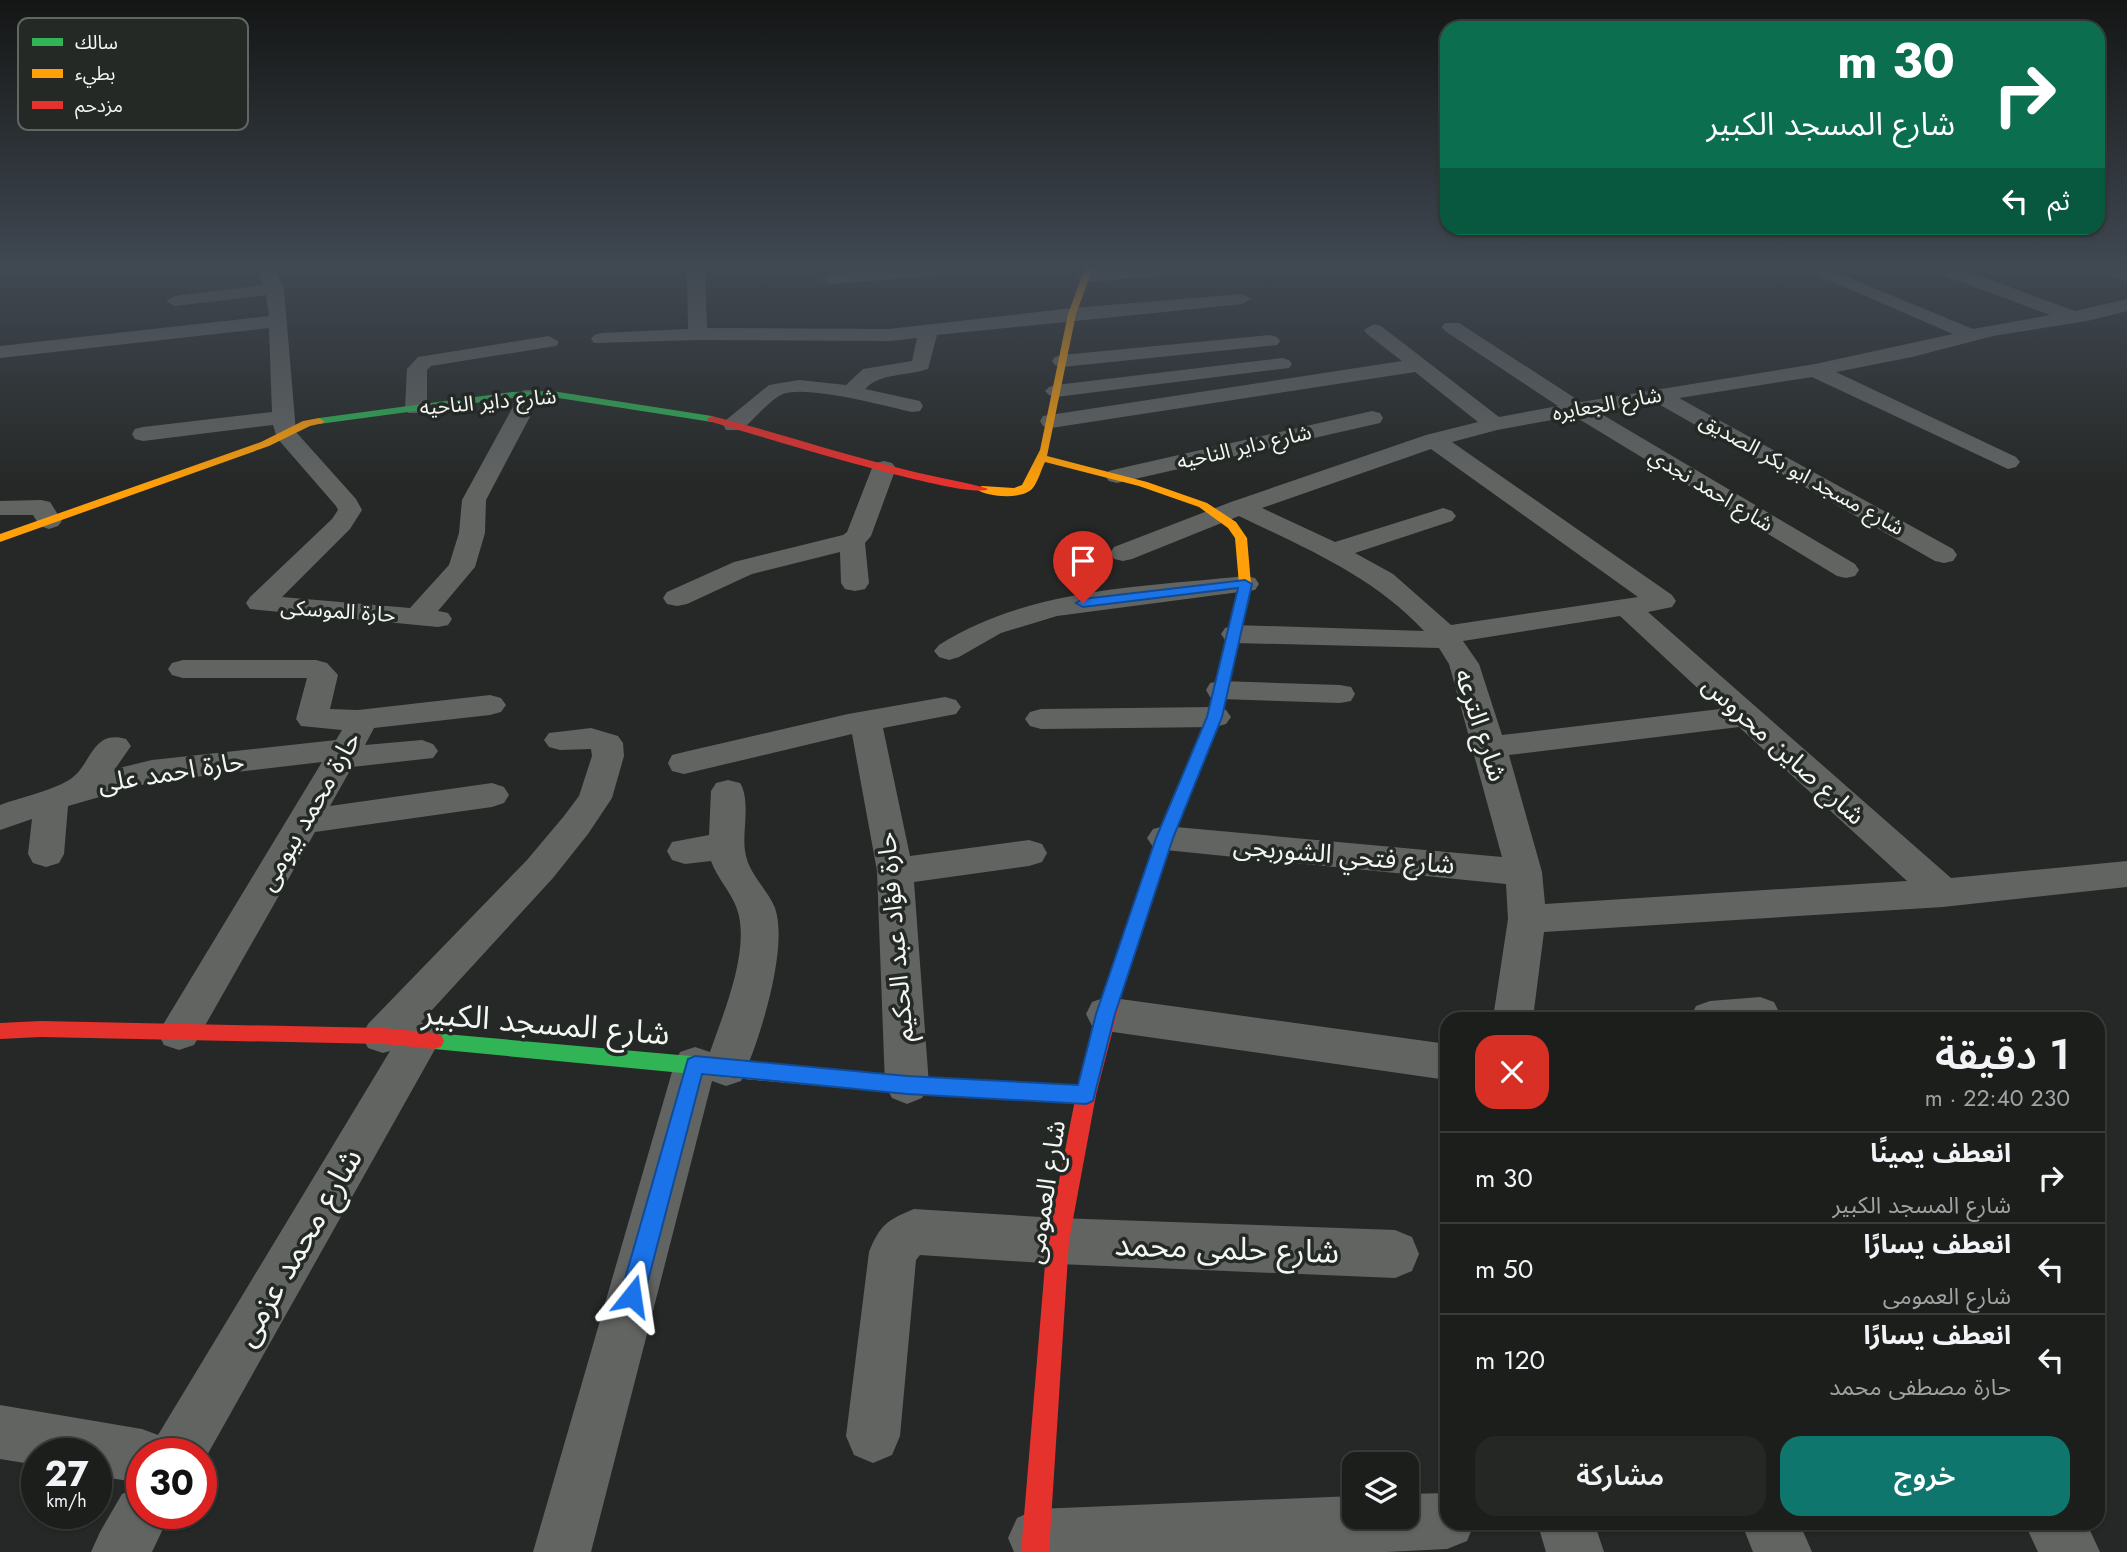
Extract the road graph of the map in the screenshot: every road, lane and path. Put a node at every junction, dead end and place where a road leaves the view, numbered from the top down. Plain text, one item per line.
1 (104, 340) edge
2 (279, 340) edge
3 (926, 340) edge
4 (1066, 340) edge
5 (1388, 340) edge
6 (1472, 340) edge
7 (1951, 340) edge
8 (1270, 341) dead end
9 (549, 342) dead end
10 (1399, 349) junction
11 (0, 352) edge
12 (1330, 358) dead end
13 (1062, 361) junction
14 (1302, 362) dead end
15 (1419, 365) junction
16 (1815, 370) junction
17 (1056, 391) junction
18 (848, 392) junction
19 (531, 394) junction
20 (1660, 394) junction
21 (912, 405) dead end
22 (416, 408) junction
23 (1577, 409) junction
24 (1372, 418) dead end
25 (1051, 421) junction
26 (1495, 424) junction
27 (284, 425) junction
28 (734, 425) junction
29 (143, 434) dead end
30 (1433, 440) junction
31 (1041, 458) junction
32 (2008, 462) dead end
33 (884, 468) junction
34 (1117, 477) junction
35 (0, 508) edge
36 (1229, 510) junction
37 (1443, 516) dead end
38 (50, 521) junction
39 (0, 538) edge
40 (852, 541) junction
41 (1333, 551) junction
42 (1123, 553) dead end
43 (1944, 555) dead end
44 (1846, 570) dead end
45 (855, 583) dead end
46 (1245, 584) junction
47 (677, 598) dead end
48 (1626, 607) junction
49 (1235, 634) junction
50 (1446, 637) junction
51 (949, 651) dead end
52 (183, 669) dead end
53 (1340, 694) dead end
54 (1218, 704) junction
55 (490, 705) dead end
56 (945, 707) dead end
57 (1747, 716) junction
58 (1041, 719) dead end
59 (856, 723) junction
60 (560, 740) dead end
61 (349, 742) junction
62 (116, 746) dead end
63 (1490, 747) junction
64 (422, 751) dead end
65 (684, 763) dead end
66 (728, 791) dead end
67 (66, 794) junction
68 (492, 795) dead end
69 (0, 818) edge
70 (303, 822) junction
71 (1165, 838) junction
72 (727, 846) junction
73 (685, 851) dead end
74 (1029, 853) dead end
75 (46, 854) dead end
76 (895, 871) junction
77 (1524, 872) junction
78 (2127, 874) edge
79 (1942, 893) junction
80 (1527, 919) junction
81 (1514, 1012) edge
82 (1106, 1014) junction
83 (0, 1031) edge
84 (179, 1033) junction
85 (401, 1037) junction
86 (1440, 1061) edge
87 (710, 1067) junction
88 (907, 1085) junction
89 (1086, 1095) junction
90 (1058, 1241) junction
91 (1395, 1254) dead end
92 (0, 1432) edge
93 (873, 1436) dead end
94 (187, 1438) edge
95 (126, 1454) edge
96 (1440, 1521) edge
97 (133, 1529) edge
98 (1567, 1530) edge
99 (1773, 1530) edge
100 (2057, 1530) edge
101 (1036, 1545) edge
102 (120, 1552) edge
103 (562, 1552) edge
104 (1575, 1552) edge
105 (1783, 1552) edge
106 (2071, 1552) edge

1 - 11 street
2 - 27 street
3 - 18 street
4 - 13 street
5 - 10 street
6 - 23 street, شارع احمد نجدي
7 - 16 street, شارع الجعايره
8 - 13 street
9 - 22 street
10 - 12 street
10 - 15 street
13 - 17 street
14 - 17 street
15 - 25 street
15 - 26 street
16 - 20 street, شارع الجعايره
16 - 32 street
17 - 25 street
18 - 21 street
18 - 28 street
19 - 22 street, شارع داير الناحيه
19 - 27 street, حارة الموسكى
19 - 28 street, شارع داير الناحيه
20 - 23 street, شارع الجعايره
20 - 43 street, شارع مسجد ابو بكر الصديق
22 - 27 street, شارع داير الناحيه
23 - 26 street, شارع الجعايره
23 - 44 street, شارع احمد نجدي
24 - 34 street, شارع داير الناحيه
25 - 31 street
26 - 30 street, شارع الجعايره
27 - 29 street
27 - 38 street, شارع داير الناحيه
28 - 33 street, شارع داير الناحيه
30 - 36 street, شارع الجعايره
30 - 48 street
31 - 33 street, شارع داير الناحيه
31 - 34 street, شارع العمومى
33 - 40 street
34 - 36 street, شارع العمومى
35 - 38 street
36 - 41 street, شارع الترعه
36 - 42 street, شارع الجعايره
36 - 46 street, شارع العمومى
37 - 41 street
38 - 39 street, شارع داير الناحيه
40 - 45 street
40 - 47 street
41 - 50 street, شارع الترعه
46 - 49 street, شارع العمومى
46 - 51 street
48 - 50 street
48 - 57 street, شارع صاين محروس
49 - 50 street
49 - 54 street, شارع العمومى
50 - 63 street, شارع الترعه
52 - 61 street, حارة محمد بيومى
53 - 54 street
54 - 58 street
54 - 71 street, شارع العمومى
55 - 61 street
56 - 59 street
57 - 63 street
57 - 79 street, شارع صاين محروس
59 - 65 street
59 - 76 street, حارة فؤاد عبد الحكيم
60 - 85 street, شارع محمد عزمى
61 - 64 street
61 - 67 street, حارة احمد على
61 - 70 street, حارة محمد بيومى
62 - 67 street
63 - 77 street, شارع الترعه
66 - 72 street
67 - 69 street, حارة احمد على
67 - 75 street
68 - 70 street
70 - 84 street, حارة محمد بيومى
71 - 77 street, شارع فتحي الشوربجى
71 - 82 street, شارع العمومى
72 - 73 street
72 - 87 street
74 - 76 street
76 - 88 street, حارة فؤاد عبد الحكيم
77 - 80 street, شارع الترعه
78 - 79 street
79 - 80 street
80 - 81 street, شارع الترعه
82 - 86 street
82 - 89 street, شارع العمومى
83 - 84 street, شارع المسجد الكبير
84 - 85 street, شارع المسجد الكبير
85 - 87 street, شارع المسجد الكبير
85 - 94 street, شارع محمد عزمى
87 - 88 street, شارع المسجد الكبير
87 - 103 street
88 - 89 street, شارع المسجد الكبير
89 - 90 street, شارع العمومى
90 - 91 street, شارع حلمى محمد
90 - 93 street, شارع حلمى محمد
90 - 101 street, شارع العمومى
92 - 95 street
96 - 101 street
97 - 102 street
98 - 104 street
99 - 105 street
100 - 106 street

